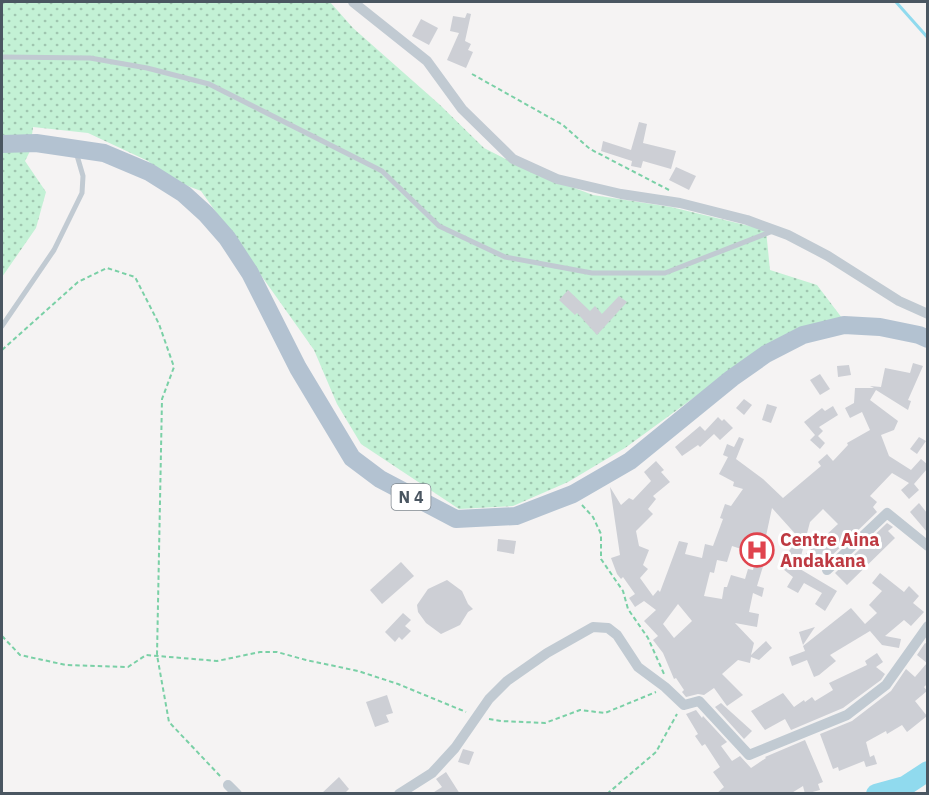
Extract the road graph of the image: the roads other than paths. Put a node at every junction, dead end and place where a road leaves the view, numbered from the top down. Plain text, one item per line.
1 (353, 2) edge
2 (2, 57) edge
3 (2, 144) edge
4 (75, 148) junction
5 (774, 230) junction
6 (927, 314) edge
7 (2, 326) edge
8 (927, 339) edge
9 (927, 546) edge
10 (827, 570) dead end
11 (927, 626) edge
12 (228, 785) road end
13 (237, 794) edge
14 (399, 794) edge

1 - 5 street
2 - 5 lane
3 - 4 main road, N 4
4 - 7 lane
4 - 8 main road, N 4
5 - 6 street
9 - 10 street
11 - 14 street
12 - 13 street

